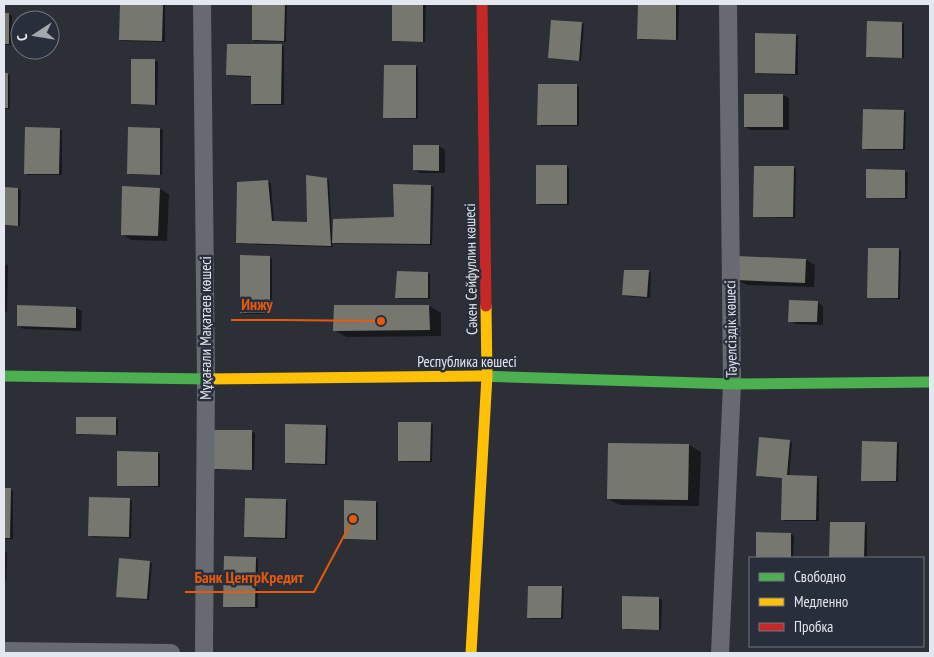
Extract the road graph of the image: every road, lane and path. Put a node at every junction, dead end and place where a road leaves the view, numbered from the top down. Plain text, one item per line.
1 (202, 4) edge
2 (482, 4) edge
3 (728, 4) edge
4 (4, 376) edge
5 (487, 376) junction
6 (206, 378) junction
7 (930, 382) edge
8 (732, 384) junction
9 (4, 651) edge
10 (171, 653) edge
11 (204, 653) edge
12 (471, 653) edge
13 (720, 653) edge

1 - 6 street, Мұқағали Мақатаев көшесі
2 - 5 street, Сәкен Сейфуллин көшесі
3 - 8 street, Тәуелсіздік көшесі
4 - 6 street, Республика көшесі
5 - 6 street, Республика көшесі
5 - 8 street, Республика көшесі
5 - 12 street, Сәкен Сейфуллин көшесі
6 - 11 street, Мұқағали Мақатаев көшесі
7 - 8 street, Республика көшесі
8 - 13 street, Тәуелсіздік көшесі
9 - 10 street

